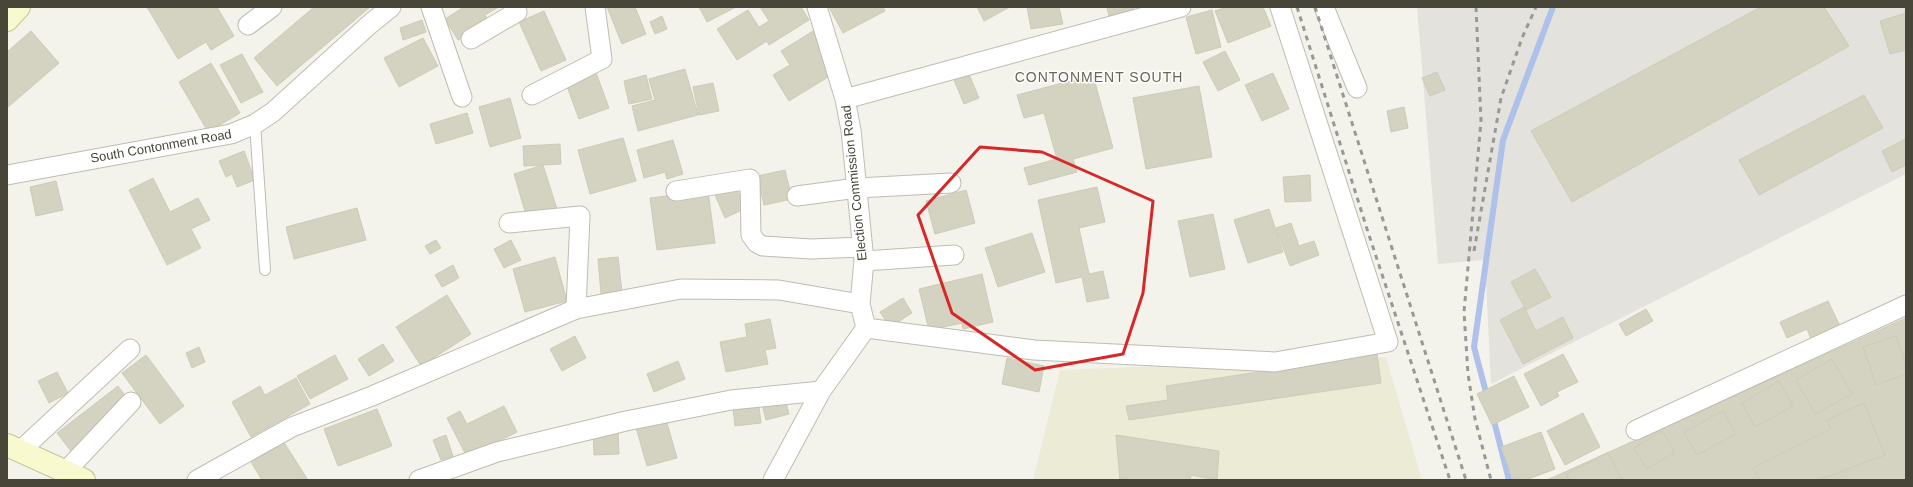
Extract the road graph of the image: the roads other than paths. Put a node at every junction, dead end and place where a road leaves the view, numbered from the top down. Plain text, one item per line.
1 (19, 7) edge
2 (272, 7) edge
3 (391, 7) edge
4 (431, 7) edge
5 (513, 7) edge
6 (595, 7) edge
7 (817, 7) edge
8 (1181, 7) edge
9 (1280, 7) edge
10 (1324, 7) edge
11 (7, 20) edge
12 (248, 25) dead end
13 (472, 38) dead end
14 (1357, 88) dead end
15 (532, 95) dead end
16 (462, 98) dead end
17 (845, 99) junction
18 (255, 124) junction
19 (7, 175) edge
20 (951, 183) dead end
21 (857, 188) junction
22 (676, 191) dead end
23 (797, 196) dead end
24 (509, 223) dead end
25 (863, 254) junction
26 (954, 255) dead end
27 (265, 270) dead end
28 (860, 304) junction
29 (1906, 305) edge
30 (576, 309) junction
31 (866, 328) junction
32 (130, 349) dead end
33 (821, 391) junction
34 (131, 402) dead end
35 (1636, 430) dead end
36 (14, 448) edge
37 (75, 475) edge
38 (197, 480) edge
39 (419, 480) edge
40 (773, 480) edge

1 - 11 main road
2 - 12 street
3 - 18 street, South Contonment Road
4 - 16 street
5 - 13 street
6 - 15 street
7 - 17 street, Election Commission Road
8 - 17 street
9 - 31 street
10 - 14 street
17 - 21 street, Election Commission Road
18 - 19 street, South Contonment Road
18 - 27 lane
20 - 21 street
21 - 23 street
21 - 25 street, Election Commission Road
22 - 25 street
24 - 30 street
25 - 26 street
25 - 28 street, Election Commission Road
28 - 30 street
28 - 31 street, Election Commission Road
29 - 35 street
30 - 38 street
31 - 33 street
32 - 36 street
33 - 39 street
33 - 40 street
34 - 37 street
36 - 37 main road

